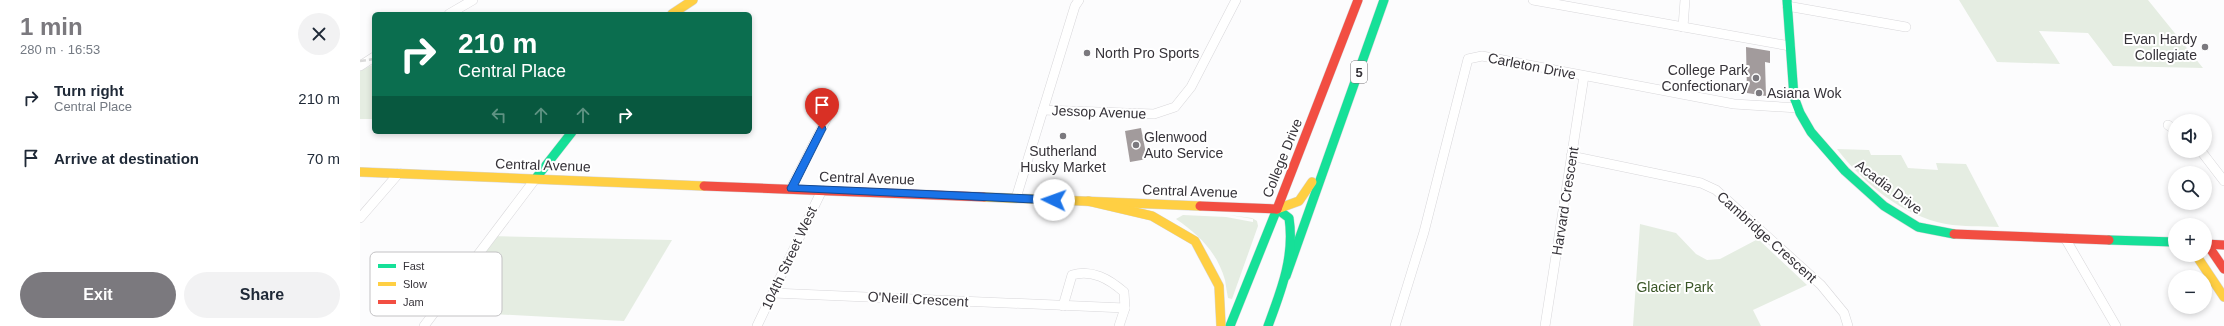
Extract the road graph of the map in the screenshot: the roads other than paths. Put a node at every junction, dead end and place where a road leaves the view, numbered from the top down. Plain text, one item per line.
1 (473, 0) edge
2 (693, 0) edge
3 (1079, 0) edge
4 (1236, 0) edge
5 (1358, 0) edge
6 (1384, 0) edge
7 (1533, 0) edge
8 (1585, 0) edge
9 (1685, 0) edge
10 (1787, 3) edge
11 (1583, 9) junction
12 (452, 12) edge
13 (675, 12) edge
14 (1906, 26) dead end
15 (1683, 27) junction
16 (1790, 46) junction
17 (372, 58) edge
18 (360, 66) edge
19 (1584, 76) junction
20 (1798, 108) junction
21 (1043, 110) junction
22 (828, 116) dead end
23 (570, 134) edge
24 (1333, 143) junction
25 (1571, 156) junction
26 (2206, 158) edge
27 (360, 172) edge
28 (399, 174) junction
29 (536, 178) junction
30 (2224, 181) edge
31 (791, 188) junction
32 (822, 190) junction
33 (1016, 198) junction
34 (1088, 202) junction
35 (1277, 209) junction
36 (360, 218) edge
37 (2065, 238) junction
38 (2168, 242) edge
39 (2212, 244) edge
40 (2224, 245) edge
41 (479, 252) edge
42 (2212, 252) edge
43 (2201, 262) edge
44 (2224, 268) edge
45 (1286, 276) junction
46 (773, 293) junction
47 (2224, 297) edge
48 (1063, 306) junction
49 (1125, 308) junction
50 (431, 316) edge
51 (424, 326) edge
52 (757, 326) edge
53 (1119, 326) edge
54 (1221, 326) edge
55 (1230, 326) edge
56 (1268, 326) edge
57 (1396, 326) edge
58 (1545, 326) edge
59 (1848, 326) edge
60 (2116, 326) edge

1 - 12 street
2 - 13 main road
3 - 21 street
4 - 21 street, Jessop Avenue
5 - 35 main road, College Drive / 5
6 - 24 main road, 5
7 - 11 street
8 - 11 street
9 - 15 street
10 - 14 street
10 - 16 main road, Acadia Drive
11 - 15 street
15 - 16 street
16 - 20 main road, Acadia Drive
17 - 18 street
19 - 20 street, Carleton Drive
19 - 25 street, Harvard Crescent
19 - 57 street, Carleton Drive
20 - 37 main road, Acadia Drive
21 - 33 street
22 - 31 street
23 - 29 main road
24 - 35 main road, Central Avenue
24 - 45 main road, 5
25 - 58 street, Harvard Crescent
25 - 59 street, Cambridge Crescent
26 - 30 street
27 - 28 main road, Central Avenue
28 - 29 main road, Central Avenue
28 - 36 street
29 - 31 main road, Central Avenue
29 - 41 street
31 - 32 main road, Central Avenue
32 - 33 main road, Central Avenue
32 - 46 street, 104th Street West
33 - 34 main road, Central Avenue
34 - 35 main road, Central Avenue
34 - 54 main road
35 - 45 main road
35 - 55 main road, College Drive / 5
37 - 38 main road, Acadia Drive
37 - 60 street
39 - 40 main road
42 - 44 main road
43 - 47 main road
45 - 56 main road, 5
46 - 48 street, O'Neill Crescent
46 - 52 street, 104th Street West
48 - 49 street, O'Neill Crescent
48 - 49 street
49 - 53 street
50 - 51 street

